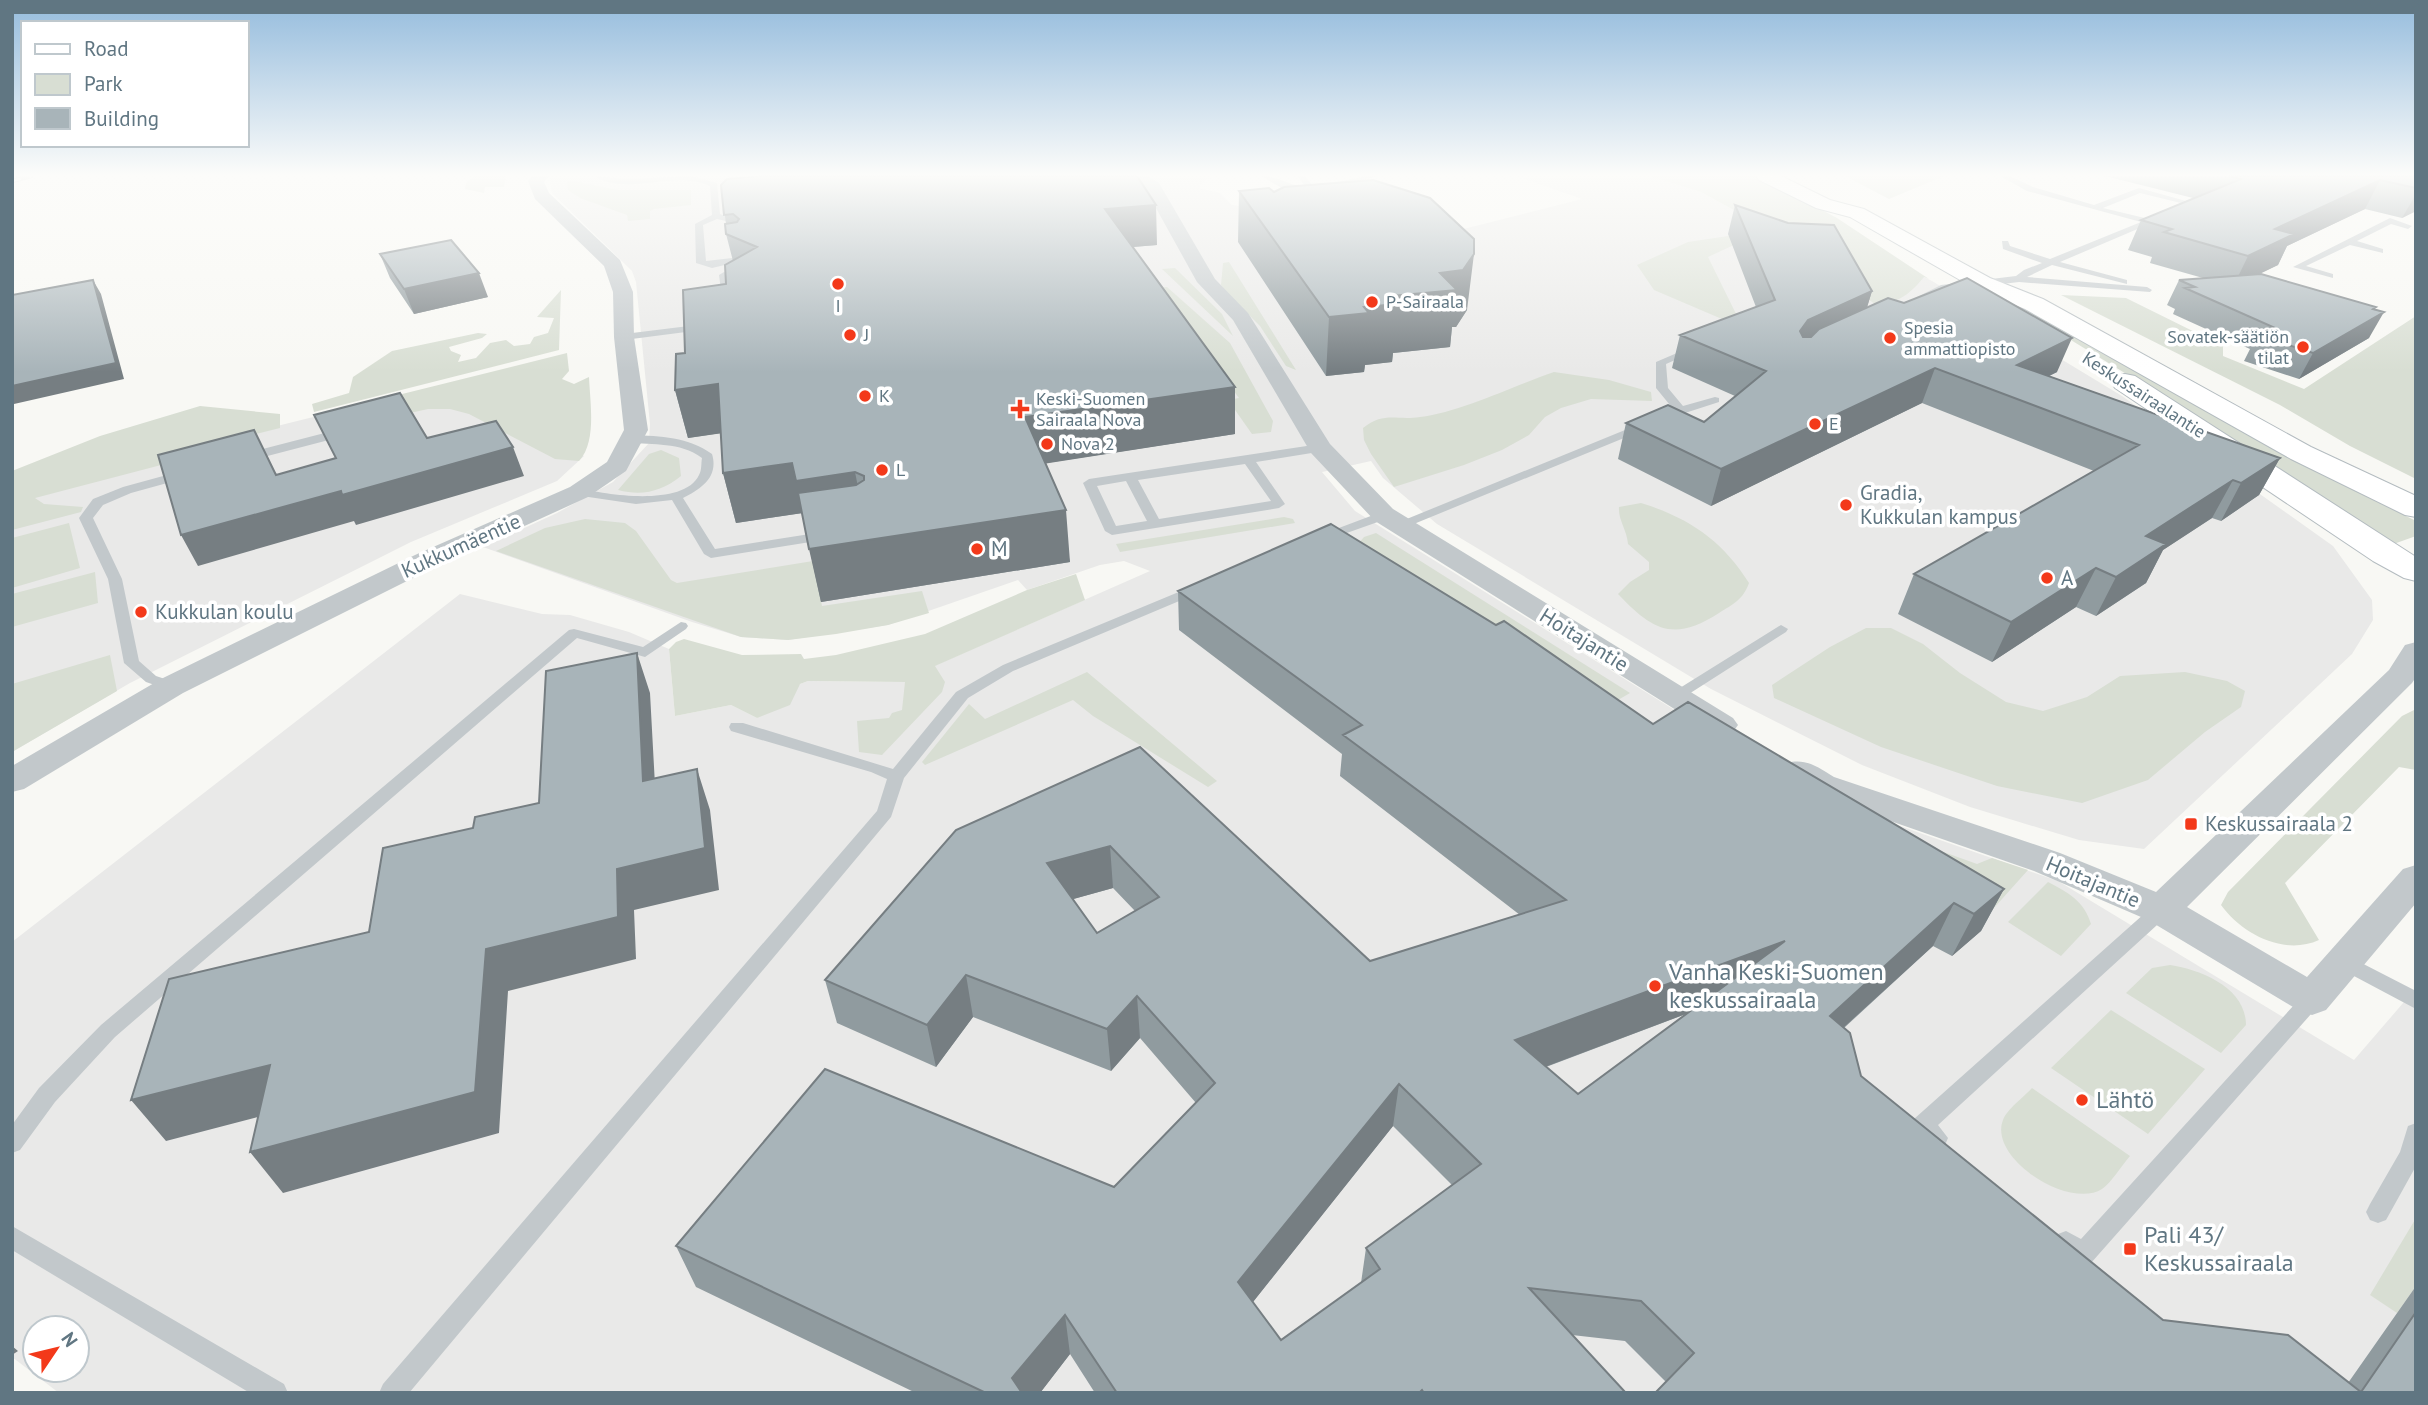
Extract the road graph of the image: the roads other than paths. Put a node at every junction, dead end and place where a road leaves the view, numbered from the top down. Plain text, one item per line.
1 (589, 242) edge
2 (700, 242) edge
3 (1185, 242) edge
4 (1907, 242) edge
5 (2104, 242) edge
6 (2349, 242) joint
7 (2380, 251) dead end
8 (2032, 257) dead end
9 (741, 260) edge
10 (2053, 263) junction
11 (724, 275) edge
12 (2330, 276) dead end
13 (2019, 279) junction
14 (1982, 284) junction
15 (1910, 308) edge
16 (728, 312) edge
17 (717, 325) edge
18 (624, 337) junction
19 (1709, 344) edge
20 (1716, 400) dead end
21 (1681, 411) junction
22 (354, 429) edge
23 (632, 439) junction
24 (1320, 448) junction
25 (1248, 458) junction
26 (236, 460) edge
27 (197, 471) edge
28 (1130, 477) junction
29 (579, 492) junction
30 (676, 497) junction
31 (2416, 508) edge
32 (1392, 520) junction
33 (1155, 524) junction
34 (839, 533) edge
35 (1306, 543) edge
36 (2416, 570) edge
37 (1219, 579) edge
38 (681, 626) dead end
39 (1781, 629) dead end
40 (2411, 669) edge
41 (172, 687) junction
42 (1675, 696) junction
43 (737, 727) dead end
44 (1743, 737) edge
45 (1777, 758) edge
46 (896, 777) junction
47 (12, 781) edge
48 (2416, 878) edge
49 (2161, 910) junction
50 (2344, 962) junction
51 (2312, 999) junction
52 (2416, 1001) edge
53 (2416, 1133) edge
54 (12, 1143) edge
55 (1954, 1152) edge
56 (2378, 1212) dead end
57 (2051, 1229) edge
58 (12, 1237) edge
59 (275, 1393) edge
60 (392, 1393) edge

1 - 18 street
2 - 9 lane
3 - 24 street, Hoitajantie
4 - 14 main road, Keskussairaalantie
5 - 10 lane
6 - 7 lane
6 - 12 lane
8 - 10 lane
10 - 13 lane
10 - 13 lane
11 - 16 lane
13 - 14 lane
14 - 15 lane
14 - 31 main road, Keskussairaalantie
14 - 36 main road, Keskussairaalantie
17 - 18 lane
18 - 23 street
19 - 21 lane
20 - 21 lane
21 - 32 lane
22 - 26 lane
23 - 29 street, Kukkumäentie
23 - 30 lane
24 - 25 lane
24 - 32 street, Hoitajantie
25 - 28 lane
25 - 33 lane
27 - 41 lane
28 - 33 lane
28 - 33 lane
29 - 30 lane
29 - 41 street, Kukkumäentie
30 - 34 lane
32 - 35 lane
32 - 42 street, Hoitajantie
37 - 46 lane
38 - 54 lane
39 - 42 lane
40 - 49 street, Hoitajantie
41 - 47 street, Kukkumäentie
42 - 44 street, Hoitajantie
43 - 46 lane
45 - 49 street, Hoitajantie
46 - 60 lane
48 - 50 street
49 - 51 street, Hoitajantie
49 - 55 lane
50 - 51 street
50 - 52 lane
51 - 57 lane
53 - 56 lane
58 - 59 lane

